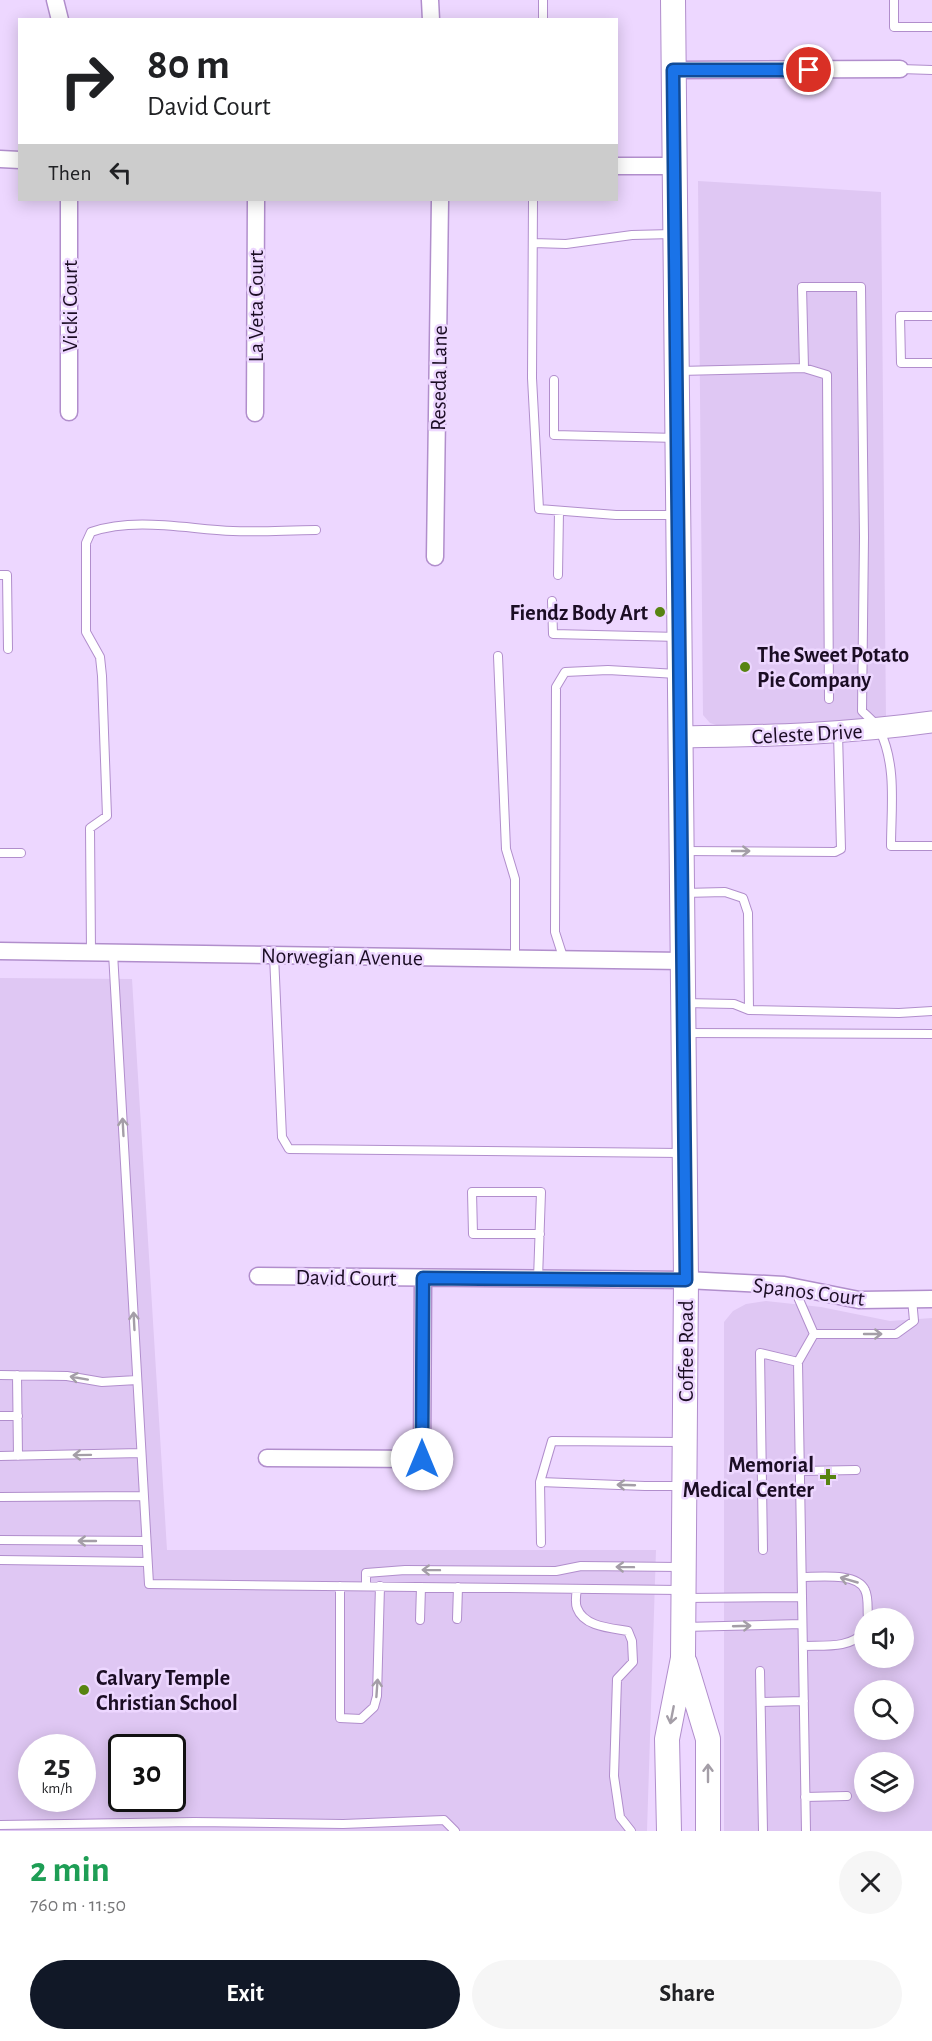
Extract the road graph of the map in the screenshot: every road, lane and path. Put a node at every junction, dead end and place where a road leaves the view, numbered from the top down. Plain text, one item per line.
1 (55, 0) edge
2 (430, 0) edge
3 (543, 0) edge
4 (673, 0) edge
5 (894, 0) edge
6 (60, 18) edge
7 (431, 18) edge
8 (543, 18) edge
9 (932, 27) edge
10 (900, 69) joint
11 (673, 70) junction
12 (932, 70) edge
13 (0, 159) edge
14 (18, 160) edge
15 (618, 166) edge
16 (674, 166) junction
17 (69, 201) edge
18 (256, 201) edge
19 (440, 201) edge
20 (533, 201) edge
21 (675, 233) junction
22 (533, 243) junction
23 (932, 316) edge
24 (932, 363) edge
25 (804, 368) junction
26 (676, 371) junction
27 (554, 380) dead end
28 (69, 412) dead end
29 (255, 413) dead end
30 (677, 438) junction
31 (559, 511) junction
32 (678, 515) junction
33 (316, 530) dead end
34 (435, 556) dead end
35 (0, 575) edge
36 (558, 575) dead end
37 (552, 601) dead end
38 (680, 637) junction
39 (8, 649) dead end
40 (498, 656) dead end
41 (680, 674) junction
42 (829, 699) dead end
43 (932, 722) edge
44 (880, 729) junction
45 (838, 733) junction
46 (681, 737) junction
47 (932, 846) edge
48 (682, 851) junction
49 (0, 853) edge
50 (21, 853) dead end
51 (683, 893) junction
52 (0, 951) edge
53 (91, 953) junction
54 (113, 953) junction
55 (274, 955) junction
56 (516, 959) junction
57 (564, 960) junction
58 (683, 961) junction
59 (684, 1003) junction
60 (749, 1010) junction
61 (932, 1011) edge
62 (684, 1033) junction
63 (932, 1034) edge
64 (685, 1153) junction
65 (540, 1234) junction
66 (258, 1276) dead end
67 (423, 1278) junction
68 (538, 1279) junction
69 (686, 1280) junction
70 (794, 1288) junction
71 (912, 1299) junction
72 (932, 1299) edge
73 (814, 1334) junction
74 (798, 1362) junction
75 (0, 1375) edge
76 (17, 1375) junction
77 (137, 1380) junction
78 (0, 1416) edge
79 (18, 1416) junction
80 (685, 1442) junction
81 (141, 1453) junction
82 (0, 1456) edge
83 (18, 1456) junction
84 (267, 1458) dead end
85 (856, 1470) dead end
86 (800, 1471) junction
87 (540, 1482) junction
88 (684, 1486) junction
89 (143, 1496) junction
90 (0, 1497) edge
91 (0, 1540) edge
92 (146, 1541) junction
93 (542, 1543) dead end
94 (763, 1550) dead end
95 (0, 1560) edge
96 (147, 1562) junction
97 (802, 1577) junction
98 (684, 1585) junction
99 (340, 1586) junction
100 (366, 1586) junction
101 (380, 1586) junction
102 (420, 1587) junction
103 (458, 1587) junction
104 (577, 1589) junction
105 (802, 1597) junction
106 (867, 1608) edge
107 (458, 1618) dead end
108 (420, 1620) dead end
109 (802, 1624) junction
110 (683, 1627) junction
111 (854, 1640) edge
112 (803, 1646) junction
113 (683, 1658) junction
114 (760, 1671) dead end
115 (804, 1701) junction
116 (761, 1702) junction
117 (847, 1796) dead end
118 (805, 1797) junction
119 (0, 1825) edge
120 (146, 1827) edge
121 (343, 1828) edge
122 (455, 1831) edge
123 (631, 1831) edge
124 (669, 1831) edge
125 (708, 1831) edge
126 (763, 1831) edge
127 (806, 1831) edge

1 - 6 street
2 - 7 street
3 - 8 lane
4 - 11 main road, Coffee Road
5 - 9 lane
10 - 11 street
10 - 12 lane
11 - 16 main road, Coffee Road
13 - 14 street
15 - 16 street
16 - 21 main road, Coffee Road
17 - 28 street, Vicki Court
18 - 29 street, La Veta Court
19 - 34 street, Reseda Lane
20 - 22 lane
21 - 22 lane
21 - 26 main road, Coffee Road
22 - 31 lane
23 - 24 lane
25 - 26 lane
25 - 42 lane
25 - 44 lane
26 - 30 main road, Coffee Road
27 - 30 lane
30 - 32 main road, Coffee Road
31 - 32 lane
31 - 36 lane
32 - 38 main road, Coffee Road
33 - 53 lane
35 - 39 lane
37 - 38 lane
38 - 41 main road, Coffee Road
40 - 56 lane
41 - 46 main road, Coffee Road
41 - 57 lane
43 - 44 street, Celeste Drive
44 - 45 street, Celeste Drive
44 - 47 lane
45 - 46 street, Celeste Drive
48 -> 45 lane
46 - 48 main road, Coffee Road
48 - 51 main road, Coffee Road
49 - 50 lane
51 - 58 main road, Coffee Road
51 - 60 lane
52 - 53 street, Norwegian Avenue
53 - 54 street, Norwegian Avenue
54 - 55 street, Norwegian Avenue
77 -> 54 lane
55 - 56 street, Norwegian Avenue
55 - 64 lane
56 - 57 street, Norwegian Avenue
57 - 58 street, Norwegian Avenue
58 - 59 main road, Coffee Road
59 - 60 lane
59 - 62 main road, Coffee Road
60 - 61 lane
62 - 63 lane
62 - 64 main road, Coffee Road
64 - 69 main road, Coffee Road
65 - 65 lane
65 - 68 lane
66 - 67 street, David Court
67 - 68 street, David Court
67 - 84 street
68 - 69 street, David Court
69 - 70 street, Spanos Court
69 - 80 main road, Coffee Road
70 - 71 street, Spanos Court
70 - 73 lane
71 - 72 street, Spanos Court
73 -> 71 lane
73 - 74 lane
74 - 86 lane
74 - 94 lane
75 - 76 lane
77 -> 76 lane
76 - 79 lane
77 - 81 lane
78 - 79 lane
79 - 83 lane
80 - 87 lane
80 - 88 main road, Coffee Road
81 -> 83 lane
81 - 89 lane
82 - 83 lane
85 - 86 lane
86 - 97 lane
88 -> 87 lane
87 - 93 lane
88 - 98 main road, Coffee Road
89 - 90 lane
89 - 92 lane
92 -> 91 lane
92 - 96 lane
95 - 96 lane
96 - 99 lane
97 - 105 lane
106 -> 97 lane
98 -> 100 lane
98 - 104 lane
98 - 105 lane
98 - 110 main road, Coffee Road
99 - 100 lane
99 -> 101 lane
100 - 101 lane
101 - 102 lane
102 - 103 lane
102 - 108 lane
103 - 104 lane
103 - 107 lane
104 - 123 lane
105 - 109 lane
110 -> 109 lane
109 - 112 lane
110 - 113 main road, Coffee Road
111 - 112 lane
112 - 115 lane
113 -> 124 main road, Coffee Road
125 -> 113 main road, Coffee Road
114 - 116 lane
115 - 116 lane
115 - 118 lane
116 - 126 lane
117 - 118 lane
118 - 127 lane
119 - 120 lane
120 - 121 lane
121 - 122 lane

